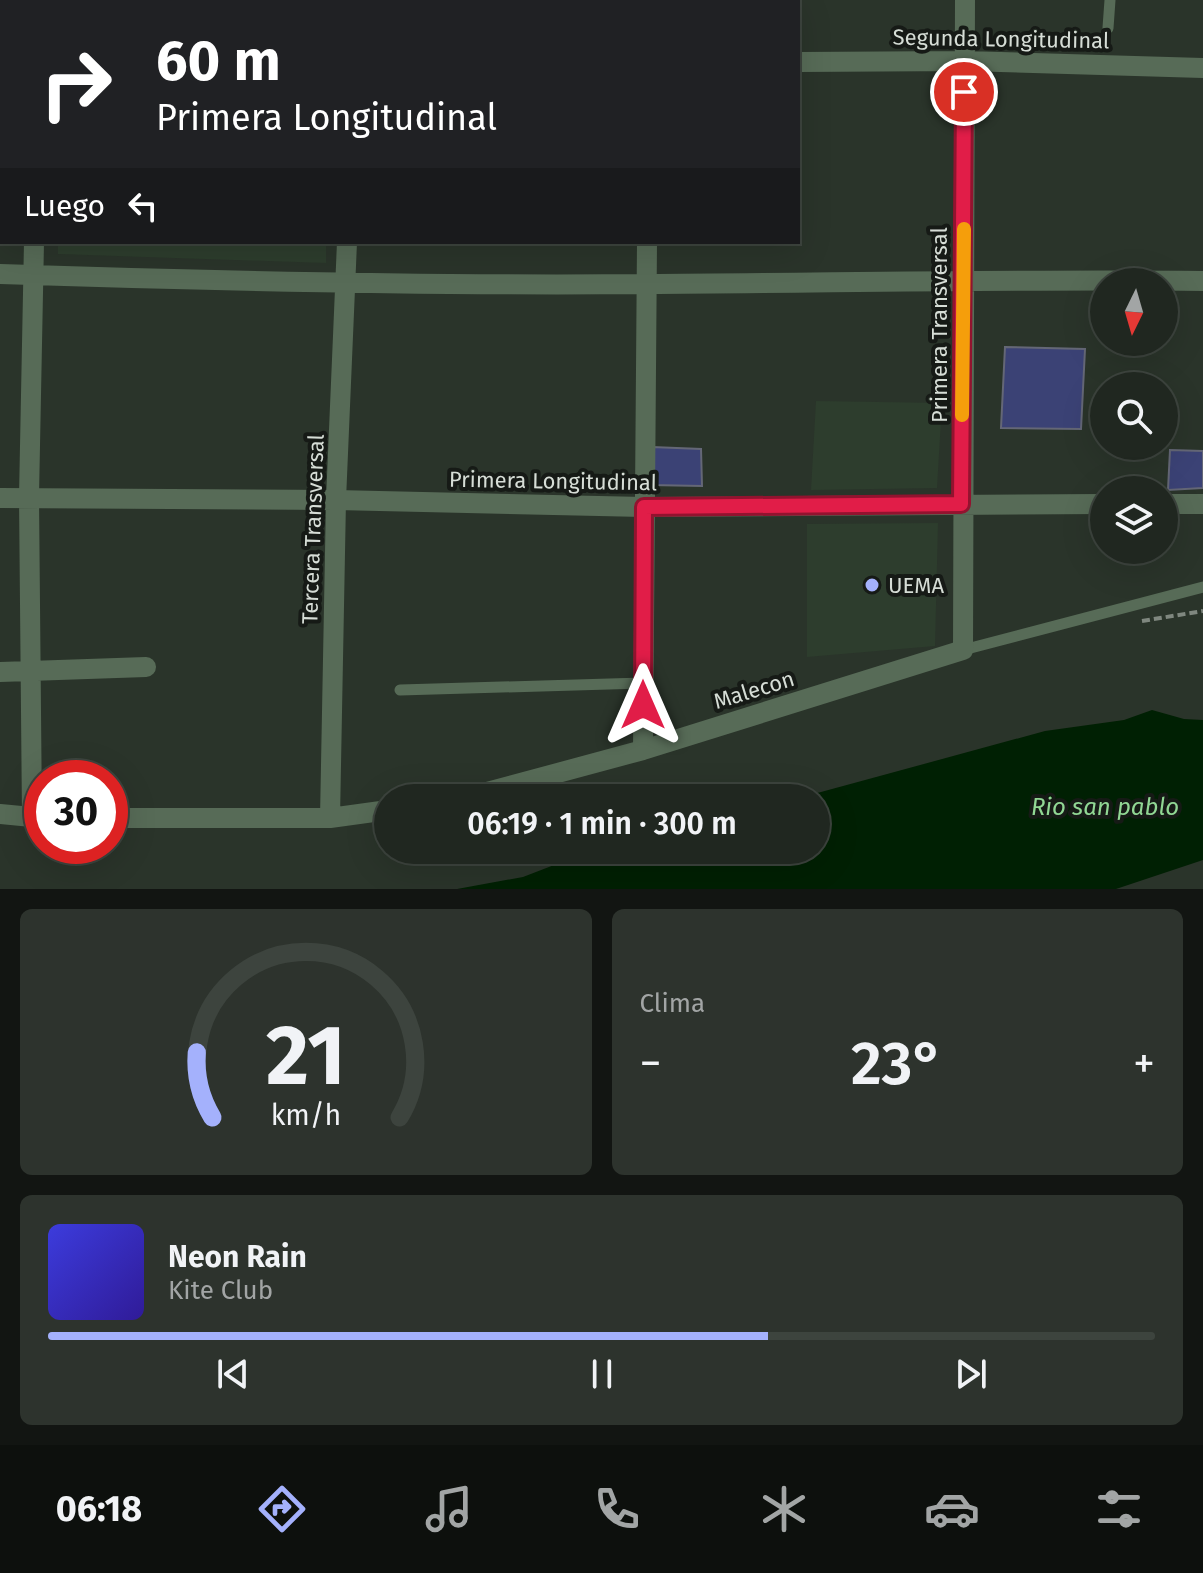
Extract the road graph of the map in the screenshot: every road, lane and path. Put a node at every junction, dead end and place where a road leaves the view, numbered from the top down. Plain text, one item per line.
1 (965, 0) edge
2 (1110, 0) edge
3 (1108, 28) dead end
4 (965, 61) junction
5 (800, 62) edge
6 (1203, 68) edge
7 (34, 244) edge
8 (347, 244) edge
9 (647, 244) edge
10 (0, 274) edge
11 (34, 275) junction
12 (963, 278) junction
13 (1203, 281) edge
14 (346, 283) junction
15 (646, 284) junction
16 (29, 497) junction
17 (0, 498) edge
18 (336, 500) junction
19 (961, 504) junction
20 (1090, 504) edge
21 (1178, 504) edge
22 (1203, 504) edge
23 (644, 507) junction
24 (1203, 587) edge
25 (963, 650) junction
26 (146, 667) dead end
27 (29, 671) junction
28 (0, 672) edge
29 (643, 683) junction
30 (400, 690) dead end
31 (643, 750) junction
32 (34, 760) edge
33 (517, 784) edge
34 (374, 812) edge
35 (0, 814) edge
36 (24, 817) edge
37 (128, 818) edge
38 (330, 818) junction

1 - 4 street, Primera Transversal
2 - 3 lane
4 - 5 street, Segunda Longitudinal
4 - 6 street, Segunda Longitudinal
4 - 12 street, Primera Transversal
7 - 11 street
8 - 14 street, Tercera Transversal
9 - 15 street
10 - 11 street
11 - 14 street
11 - 16 street
12 - 13 street
12 - 15 street
12 - 19 street, Primera Transversal
14 - 15 street
14 - 18 street, Tercera Transversal
15 - 23 street
16 - 17 street, Primera Longitudinal
16 - 18 street, Primera Longitudinal
16 - 27 street
18 - 23 street, Primera Longitudinal
18 - 38 street, Tercera Transversal
19 - 20 street, Primera Longitudinal
19 - 23 street, Primera Longitudinal
19 - 25 street, Primera Transversal
21 - 22 street
23 - 29 street
24 - 25 lane
25 - 31 street, Malecon
26 - 27 street
27 - 28 street
27 - 32 street
29 - 30 lane
29 - 31 street
31 - 33 street, Malecon
34 - 38 street
35 - 36 street
37 - 38 street

